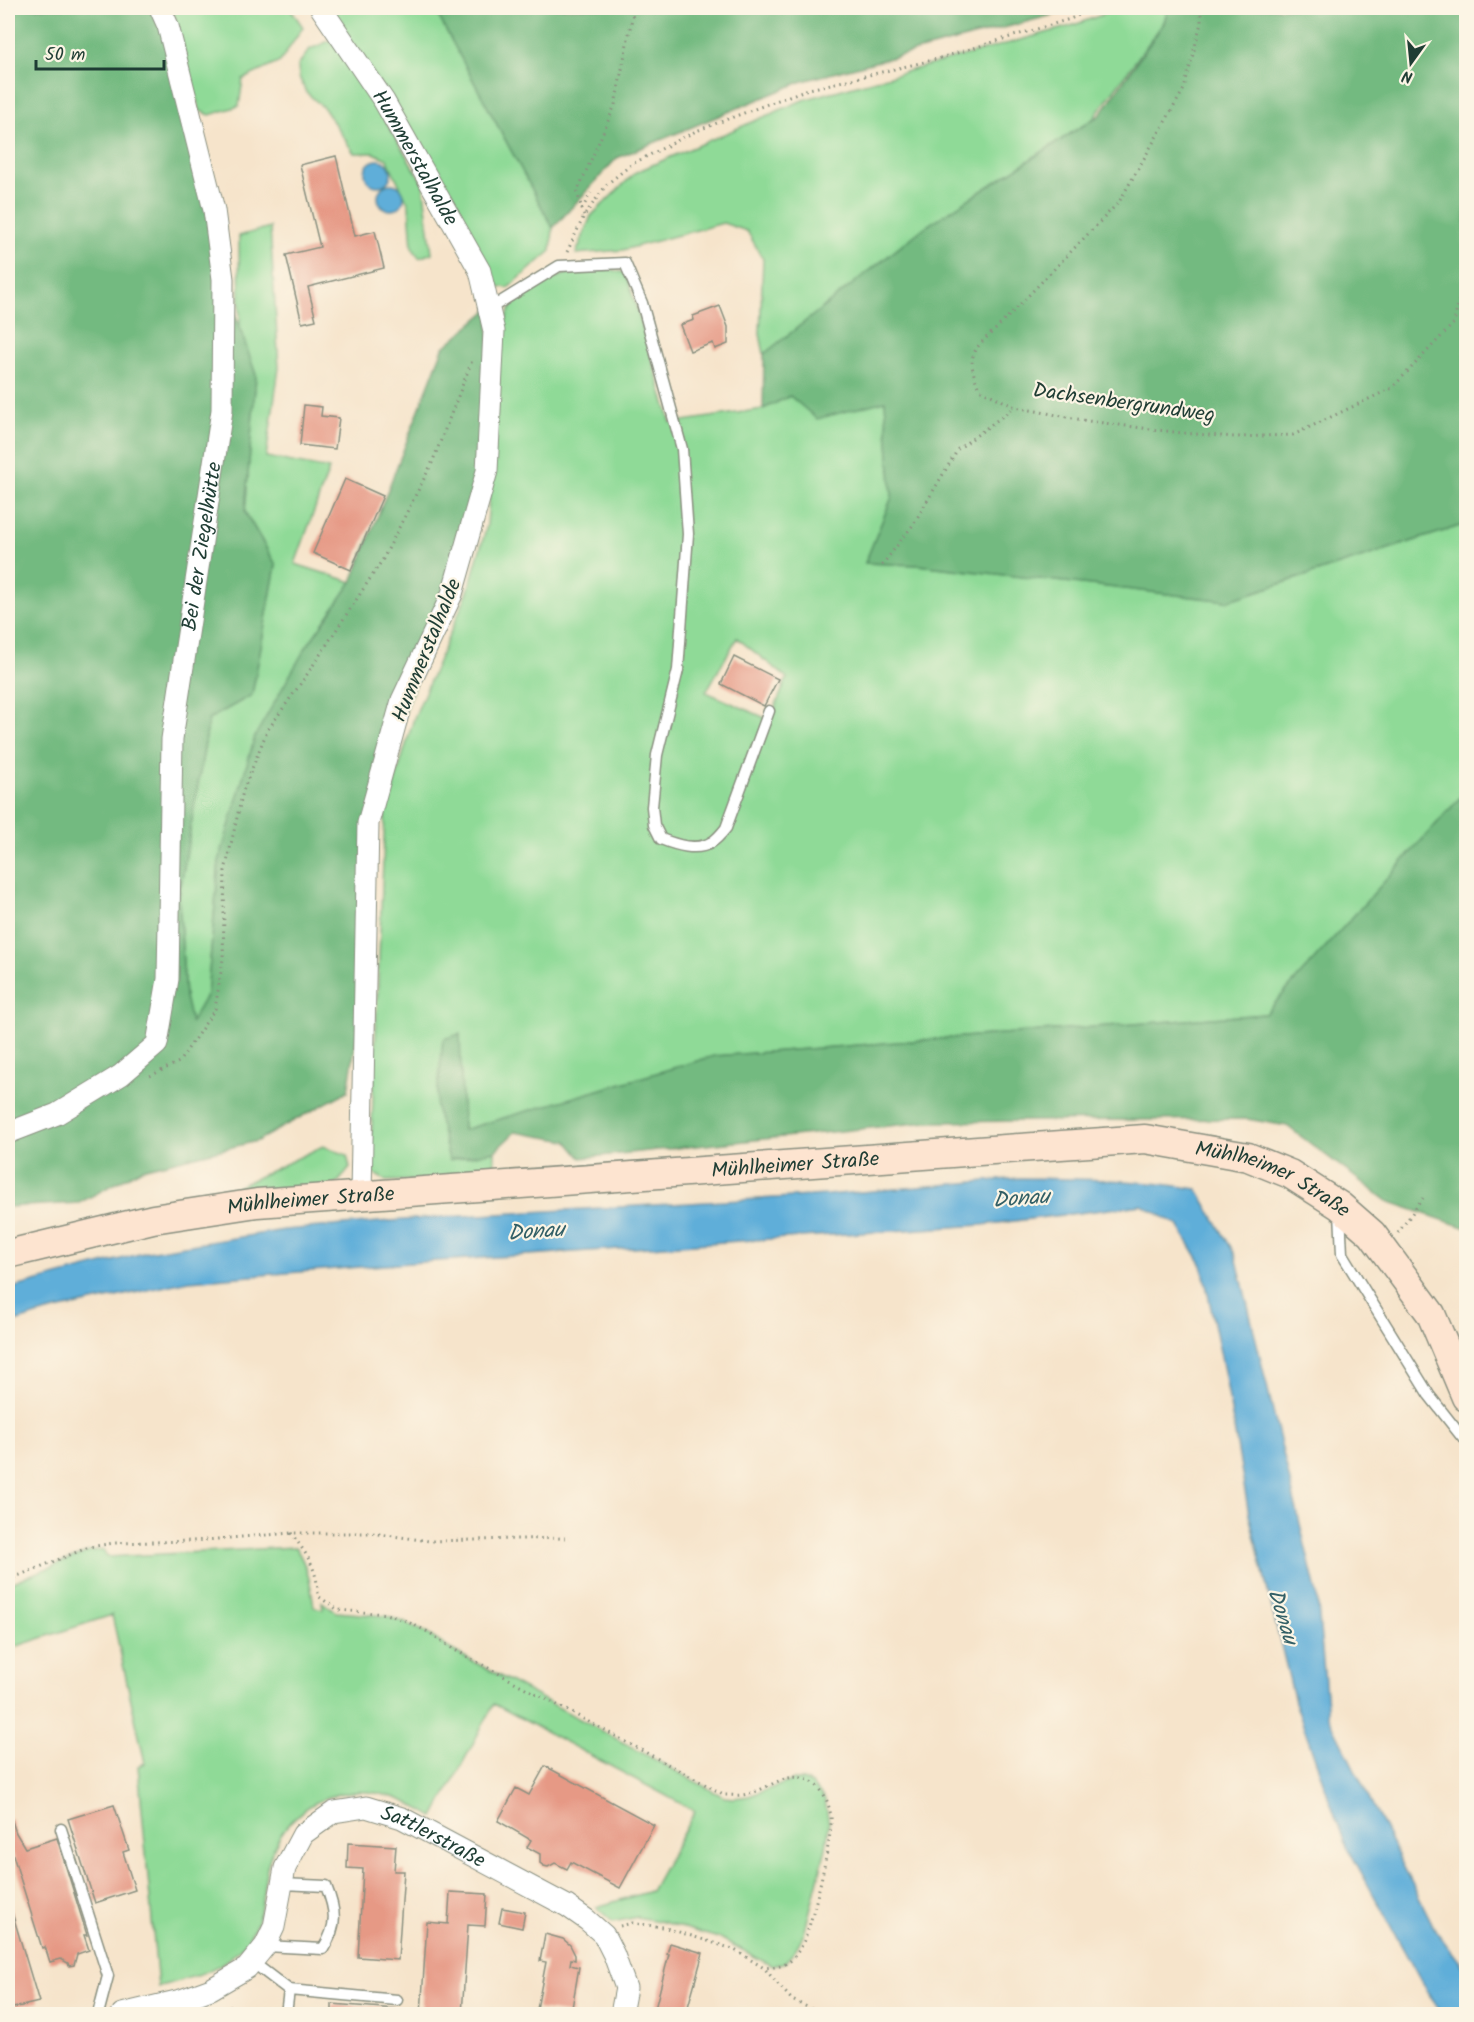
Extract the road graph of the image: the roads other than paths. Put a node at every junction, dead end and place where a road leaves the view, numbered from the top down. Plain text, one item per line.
1 (160, 8) edge
2 (321, 8) edge
3 (489, 309) junction
4 (769, 711) dead end
5 (8, 1133) edge
6 (362, 1195) junction
7 (1340, 1206) junction
8 (8, 1254) edge
9 (1467, 1397) edge
10 (1467, 1439) edge
11 (61, 1829) dead end
12 (282, 1884) junction
13 (258, 1954) junction
14 (289, 1990) junction
15 (397, 2000) dead end
16 (98, 2014) edge
17 (122, 2014) edge
18 (286, 2014) edge
19 (621, 2014) edge

1 - 5 street, Bei der Ziegelhütte
2 - 3 street, Hummerstalhalde
3 - 4 lane
3 - 6 street, Hummerstalhalde
6 - 7 main road, Mühlheimer Straße
6 - 8 main road, Mühlheimer Straße
7 - 9 main road, Mühlheimer Straße
7 - 10 lane
11 - 16 lane
12 - 13 street, Sattlerstraße
12 - 13 lane
12 - 19 street, Sattlerstraße
13 - 14 lane
13 - 17 street
14 - 15 lane
14 - 18 lane

